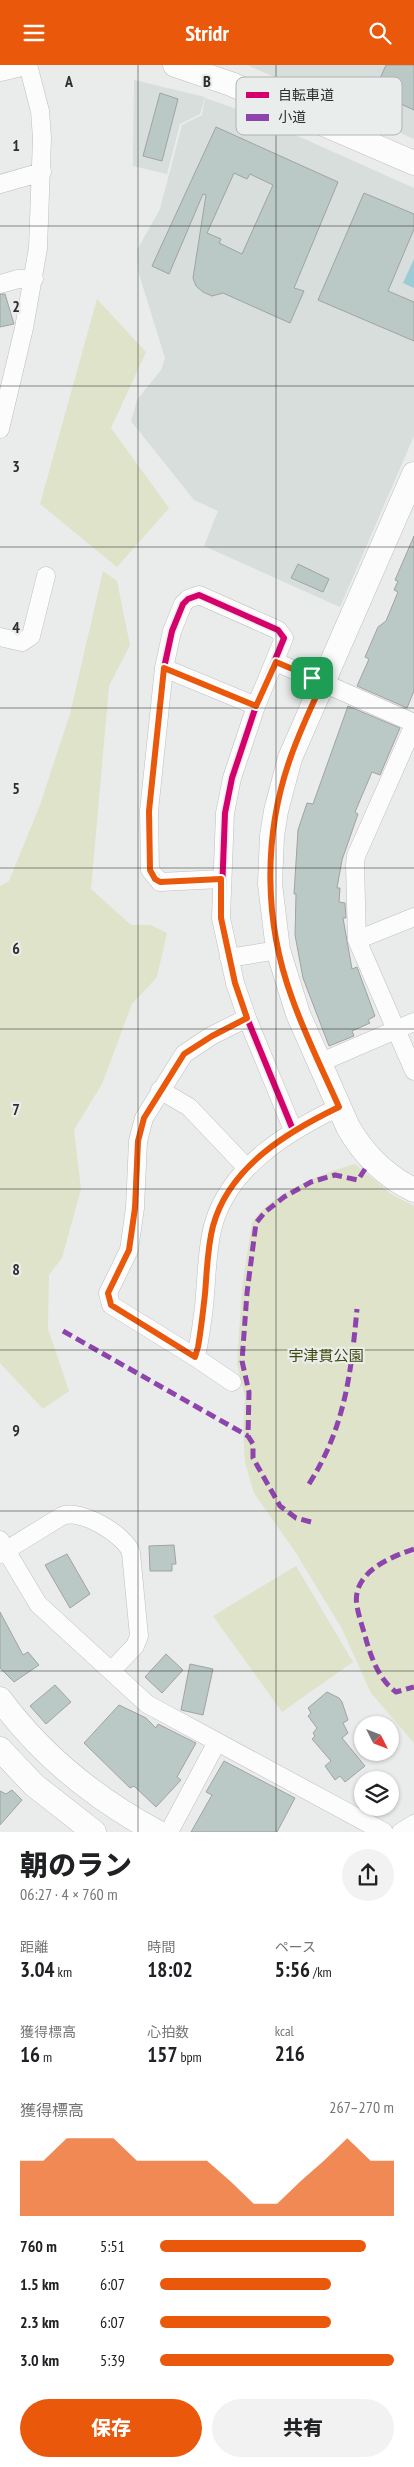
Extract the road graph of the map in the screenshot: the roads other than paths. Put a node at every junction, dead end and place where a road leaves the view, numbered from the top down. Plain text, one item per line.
1 (17, 65) edge
2 (28, 65) edge
3 (175, 65) edge
4 (0, 69) edge
5 (236, 86) edge
6 (349, 135) edge
7 (414, 163) edge
8 (42, 172) junction
9 (0, 184) edge
10 (34, 279) junction
11 (0, 284) edge
12 (5, 383) edge
13 (0, 429) edge
14 (414, 474) edge
15 (46, 576) dead end
16 (0, 637) edge
17 (276, 662) junction
18 (164, 668) junction
19 (323, 682) junction
20 (256, 706) junction
21 (414, 724) edge
22 (221, 879) junction
23 (414, 917) edge
24 (358, 940) junction
25 (278, 950) junction
26 (229, 958) junction
27 (247, 1018) junction
28 (414, 1021) edge
29 (397, 1029) junction
30 (319, 1063) junction
31 (414, 1071) edge
32 (160, 1090) junction
33 (339, 1107) junction
34 (293, 1130) junction
35 (248, 1168) junction
36 (414, 1190) edge
37 (195, 1357) junction
38 (232, 1381) dead end
39 (2, 1548) edge
40 (111, 1671) junction
41 (0, 1699) edge
42 (218, 1742) junction
43 (0, 1749) edge
44 (414, 1824) edge
45 (94, 1832) edge
46 (157, 1832) edge
47 (169, 1832) edge
48 (384, 1832) edge
49 (401, 1832) edge

1 - 4 street
2 - 8 street
3 - 5 street
6 - 7 street
8 - 9 street
8 - 10 street
10 - 11 street
10 - 12 street
12 - 13 street
14 - 19 street
15 - 16 street
17 - 18 street
17 - 19 street
17 - 20 street
18 - 20 street
18 - 22 street
19 - 21 street
19 - 25 street
20 - 22 street
21 - 24 street
22 - 26 street
23 - 24 street
24 - 29 street
25 - 26 street
25 - 30 street
26 - 27 street
27 - 32 street
27 - 34 street
28 - 29 street
29 - 30 street
29 - 31 street
30 - 33 street
32 - 35 street
32 - 37 street
33 - 34 street
33 - 36 street
34 - 35 street
35 - 37 street
37 - 38 street
39 - 40 street
39 - 40 street
40 - 42 street
41 - 46 street
42 - 47 street
42 - 48 street
43 - 45 street
44 - 49 street

